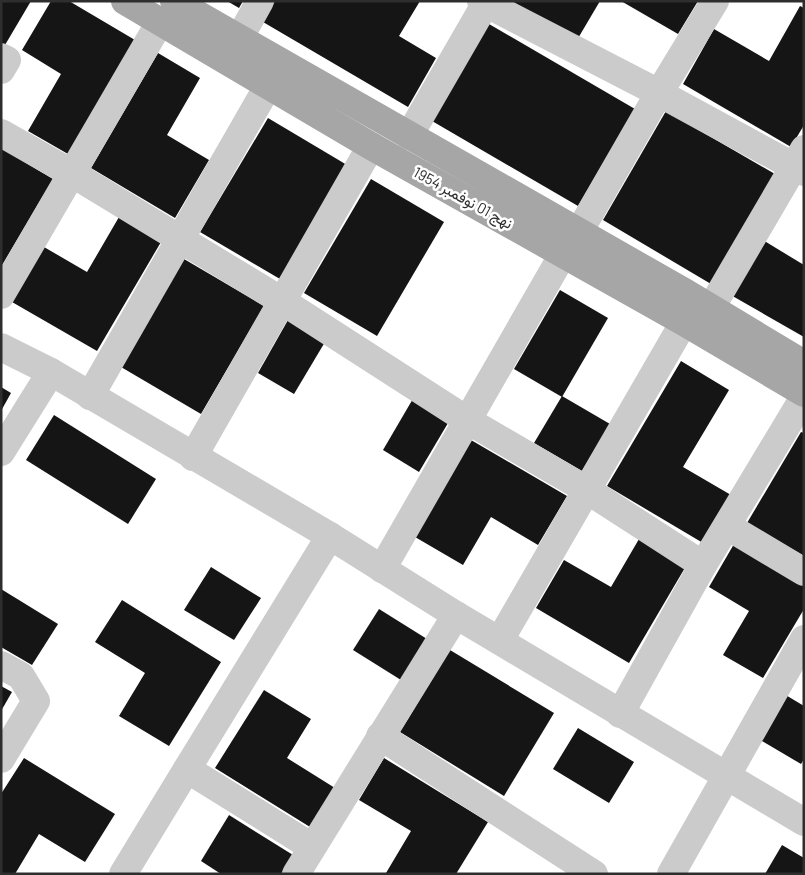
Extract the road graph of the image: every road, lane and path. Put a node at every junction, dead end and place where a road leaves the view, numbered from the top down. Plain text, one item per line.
1 (125, 1) edge
2 (260, 1) edge
3 (715, 1) edge
4 (485, 2) edge
5 (167, 12) edge
6 (239, 39) junction
7 (1, 56) edge
8 (1, 70) edge
9 (268, 86) junction
10 (659, 93) junction
11 (1, 134) edge
12 (409, 136) junction
13 (370, 146) junction
14 (800, 163) edge
15 (73, 174) junction
16 (579, 232) junction
17 (182, 239) junction
18 (563, 254) junction
19 (1, 295) edge
20 (282, 301) junction
21 (711, 308) junction
22 (684, 322) junction
23 (1, 347) edge
24 (804, 364) edge
25 (51, 372) junction
26 (804, 393) edge
27 (90, 396) junction
28 (804, 397) edge
29 (467, 420) junction
30 (1, 452) edge
31 (192, 457) junction
32 (587, 490) junction
33 (727, 526) junction
34 (330, 536) junction
35 (703, 565) junction
36 (382, 569) junction
37 (804, 572) edge
38 (456, 616) junction
39 (804, 639) edge
40 (500, 640) junction
41 (1, 665) edge
42 (620, 714) junction
43 (380, 736) junction
44 (1, 759) edge
45 (187, 769) junction
46 (726, 774) junction
47 (804, 822) edge
48 (312, 848) junction
49 (123, 874) edge
50 (296, 874) edge
51 (594, 874) edge
52 (671, 874) edge

1 - 5 main road, نهج 01 نوفمبر 1954
2 - 6 street
3 - 10 street
4 - 10 street
4 - 12 street
5 - 6 main road, نهج 01 نوفمبر 1954
5 - 9 main road, نهج 01 نوفمبر 1954
5 - 15 street
6 - 12 main road, نهج 01 نوفمبر 1954
7 - 8 street
9 - 13 main road, نهج 01 نوفمبر 1954
9 - 17 street
10 - 14 street
10 - 16 street
11 - 15 street
12 - 16 main road, نهج 01 نوفمبر 1954
13 - 18 main road, نهج 01 نوفمبر 1954
13 - 20 street
14 - 21 street
15 - 17 street
15 - 19 street
16 - 21 main road, نهج 01 نوفمبر 1954
17 - 20 street
17 - 27 street
18 - 22 main road, نهج 01 نوفمبر 1954
18 - 29 street
20 - 29 street
20 - 31 street
21 - 24 main road, نهج 01 نوفمبر 1954
22 - 26 main road, نهج 01 نوفمبر 1954
22 - 32 street
23 - 25 street
25 - 27 street
25 - 30 street
27 - 31 street
28 - 33 street
29 - 32 street
29 - 36 street
31 - 34 street
32 - 35 street
32 - 40 street
33 - 35 street
33 - 37 street
34 - 36 street
34 - 45 street
35 - 42 street
36 - 38 street
38 - 40 street
38 - 43 street
39 - 46 street
40 - 42 street
41 - 44 street
42 - 46 street
43 - 48 street
43 - 51 street
45 - 48 street
45 - 49 street
46 - 47 street
46 - 52 street
48 - 50 street

